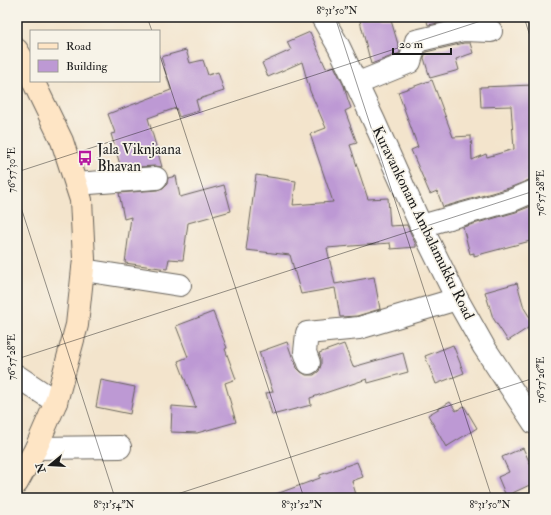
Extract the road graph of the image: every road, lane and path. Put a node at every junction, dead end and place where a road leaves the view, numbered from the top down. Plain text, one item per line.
1 (322, 17) edge
2 (491, 31) dead end
3 (17, 50) edge
4 (30, 74) edge
5 (34, 82) edge
6 (356, 84) junction
7 (156, 178) dead end
8 (76, 184) junction
9 (534, 191) edge
10 (421, 226) junction
11 (83, 270) junction
12 (180, 285) dead end
13 (456, 299) junction
14 (309, 363) dead end
15 (17, 376) edge
16 (56, 402) junction
17 (534, 423) edge
18 (120, 447) dead end
19 (36, 448) junction
20 (17, 483) edge

1 - 6 street, Kuravankonam Ambalamukku Road
2 - 6 street
3 - 4 main road
5 - 8 main road
6 - 10 street, Kuravankonam Ambalamukku Road
7 - 8 street
8 - 11 main road
9 - 10 street
10 - 13 street, Kuravankonam Ambalamukku Road
11 - 12 street
11 - 16 main road
13 - 14 street
13 - 17 street, Kuravankonam Ambalamukku Road
15 - 16 street
16 - 19 main road
18 - 19 street
19 - 20 main road

